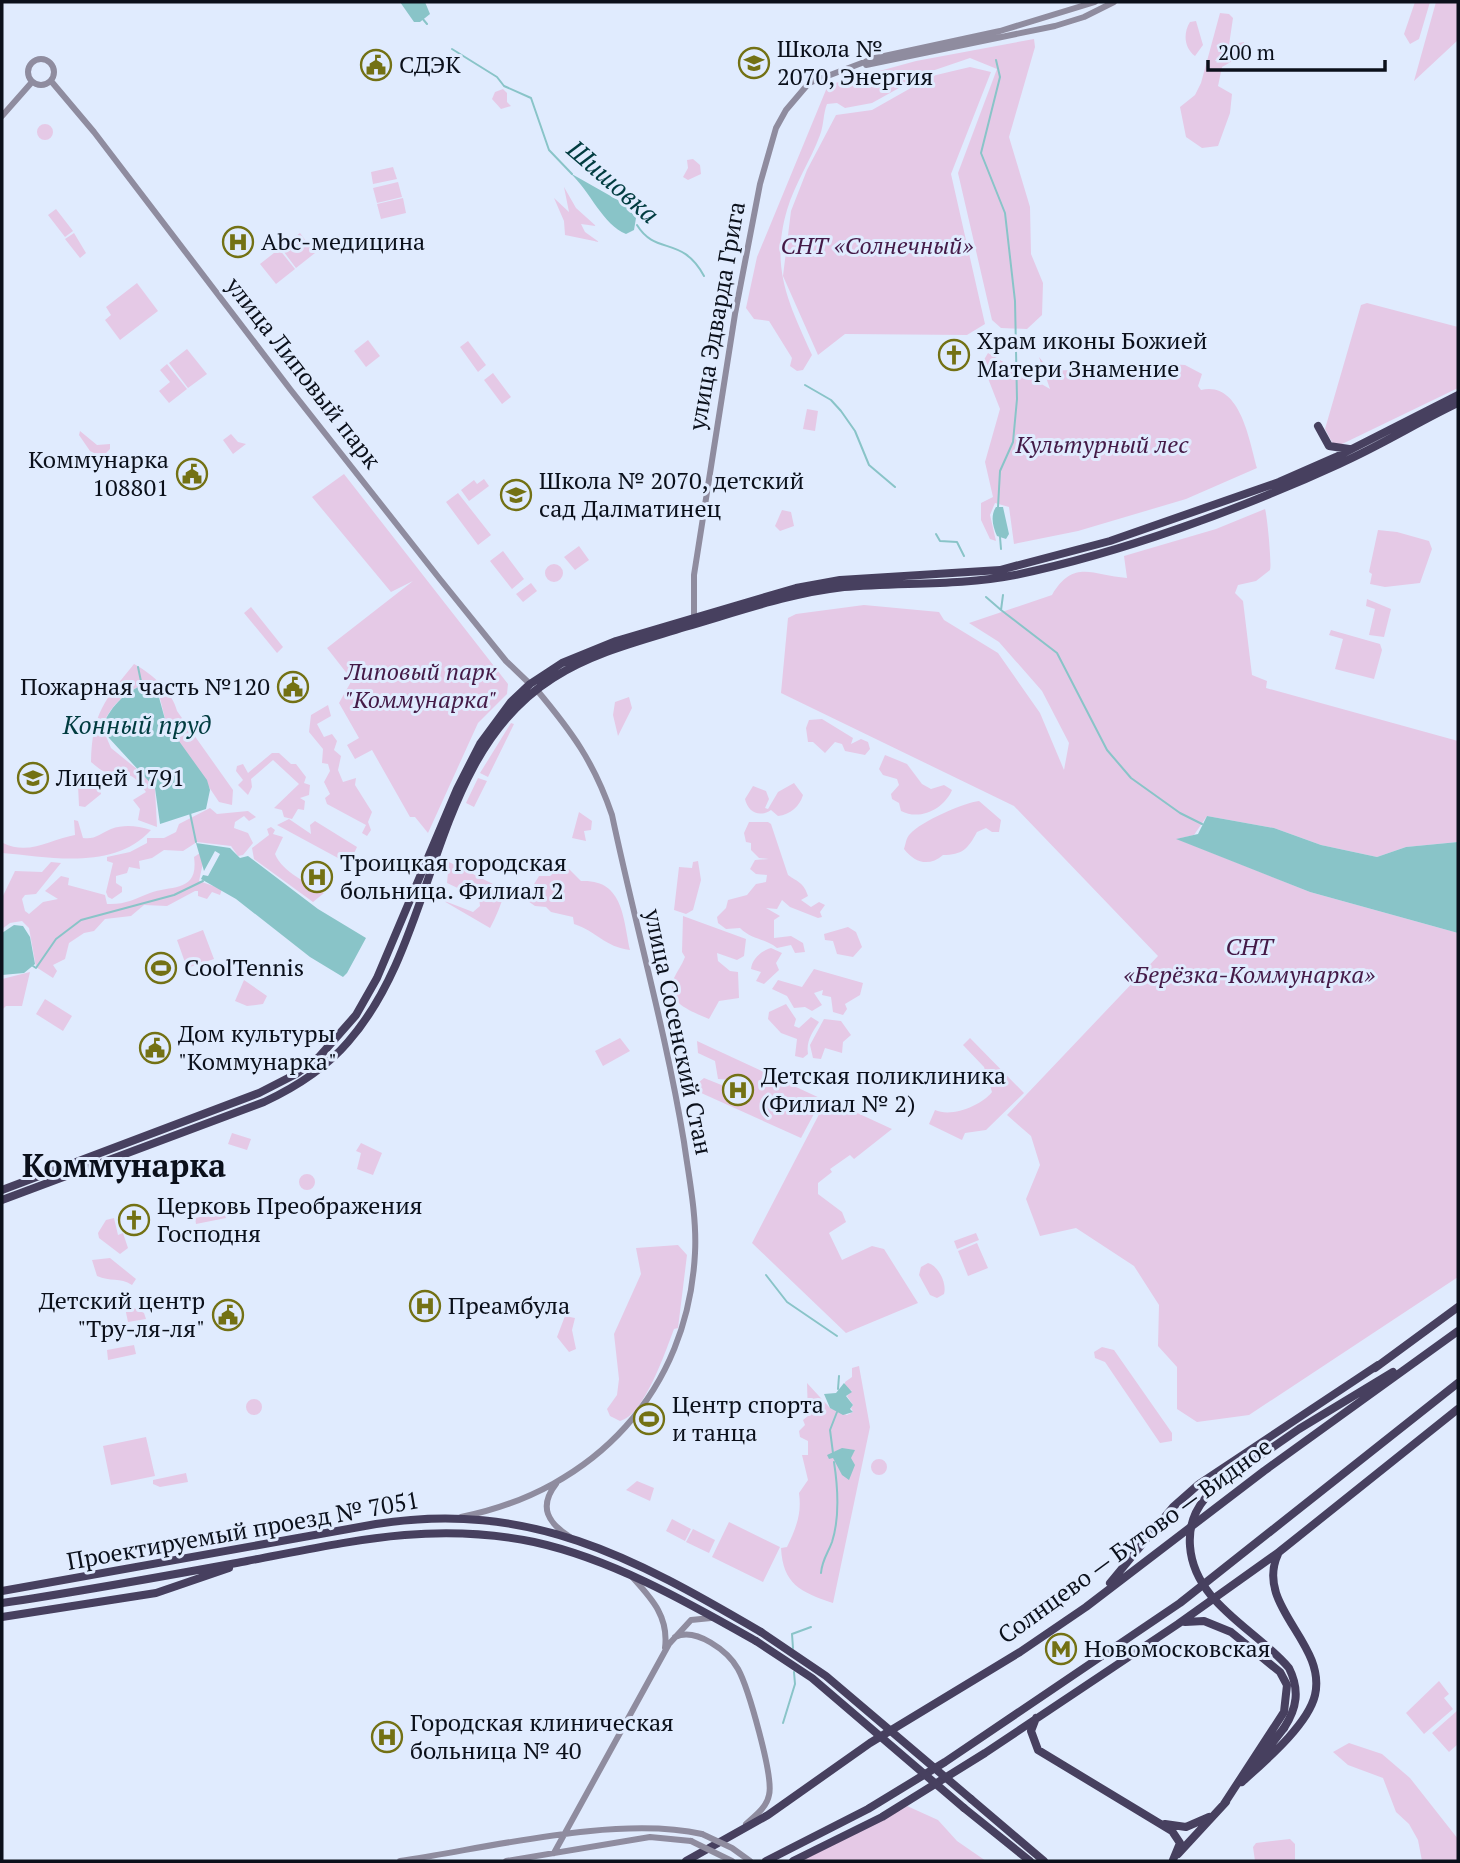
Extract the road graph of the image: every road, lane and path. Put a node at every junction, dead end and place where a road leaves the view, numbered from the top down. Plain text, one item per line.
1 (1095, 2) edge
2 (1114, 2) edge
3 (863, 65) junction
4 (51, 81) junction
5 (32, 82) junction
6 (2, 116) edge
7 (1458, 395) edge
8 (1458, 403) edge
9 (1318, 426) dead end
10 (1352, 449) junction
11 (693, 621) junction
12 (533, 686) junction
13 (2, 1190) edge
14 (2, 1200) edge
15 (1458, 1307) edge
16 (1458, 1331) edge
17 (1446, 1340) junction
18 (1378, 1366) junction
19 (1458, 1383) edge
20 (1458, 1409) edge
21 (1299, 1429) junction
22 (558, 1483) junction
23 (461, 1517) junction
24 (571, 1537) junction
25 (1279, 1552) junction
26 (241, 1562) junction
27 (631, 1577) junction
28 (2, 1591) edge
29 (2, 1603) edge
30 (1086, 1607) junction
31 (2, 1616) edge
32 (718, 1619) junction
33 (1178, 1624) junction
34 (674, 1638) junction
35 (663, 1653) junction
36 (1038, 1716) junction
37 (1242, 1782) junction
38 (1224, 1804) junction
39 (1218, 1811) junction
40 (1163, 1824) junction
41 (736, 1835) junction
42 (564, 1836) junction
43 (554, 1853) junction
44 (400, 1861) edge
45 (506, 1861) edge
46 (686, 1861) edge
47 (732, 1861) edge
48 (750, 1861) edge
49 (766, 1861) edge
50 (793, 1861) edge
51 (1030, 1861) edge
52 (1044, 1861) edge
53 (1173, 1861) edge

1 - 3 street, улица Эдварда Грига
2 - 3 street, улица Эдварда Грига
3 - 11 street, улица Эдварда Грига
4 - 5 street
4 - 5 street
4 - 12 street, улица Липовый парк
5 - 6 street
7 - 10 main road
8 - 11 main road
9 - 10 main road
10 - 11 main road
11 - 12 main road
12 - 13 main road
12 - 14 main road
12 - 22 street, улица Сосенский Стан
15 - 18 main road
16 - 17 main road, Солнцево — Бутово — Видное
17 - 21 main road
17 - 30 main road, Солнцево — Бутово — Видное
18 - 21 main road
18 - 30 main road
19 - 49 main road
20 - 25 main road
21 - 37 main road, bridge
22 - 23 street, улица Сосенский Стан
22 - 24 street
23 - 24 main road, Проектируемый проезд № 7051
23 - 28 main road, Проектируемый проезд № 7051
24 - 52 main road, Проектируемый проезд № 7051, bridge
25 - 33 main road
25 - 37 main road
26 - 27 main road, Проектируемый проезд № 7051
26 - 29 main road, Проектируемый проезд № 7051
26 - 31 main road
27 - 32 main road, Проектируемый проезд № 7051
27 - 35 street
30 - 41 main road, Солнцево — Бутово — Видное
32 - 34 street
32 - 51 main road, Проектируемый проезд № 7051, bridge
33 - 36 main road
33 - 38 main road
34 - 35 street
34 - 41 street
35 - 42 street
36 - 40 main road
36 - 50 main road
37 - 38 main road
38 - 39 main road
39 - 40 main road
39 - 53 main road
40 - 53 main road
41 - 46 main road, Солнцево — Бутово — Видное
42 - 43 street
42 - 44 street
42 - 48 street, bridge
43 - 45 street
43 - 47 street, bridge

